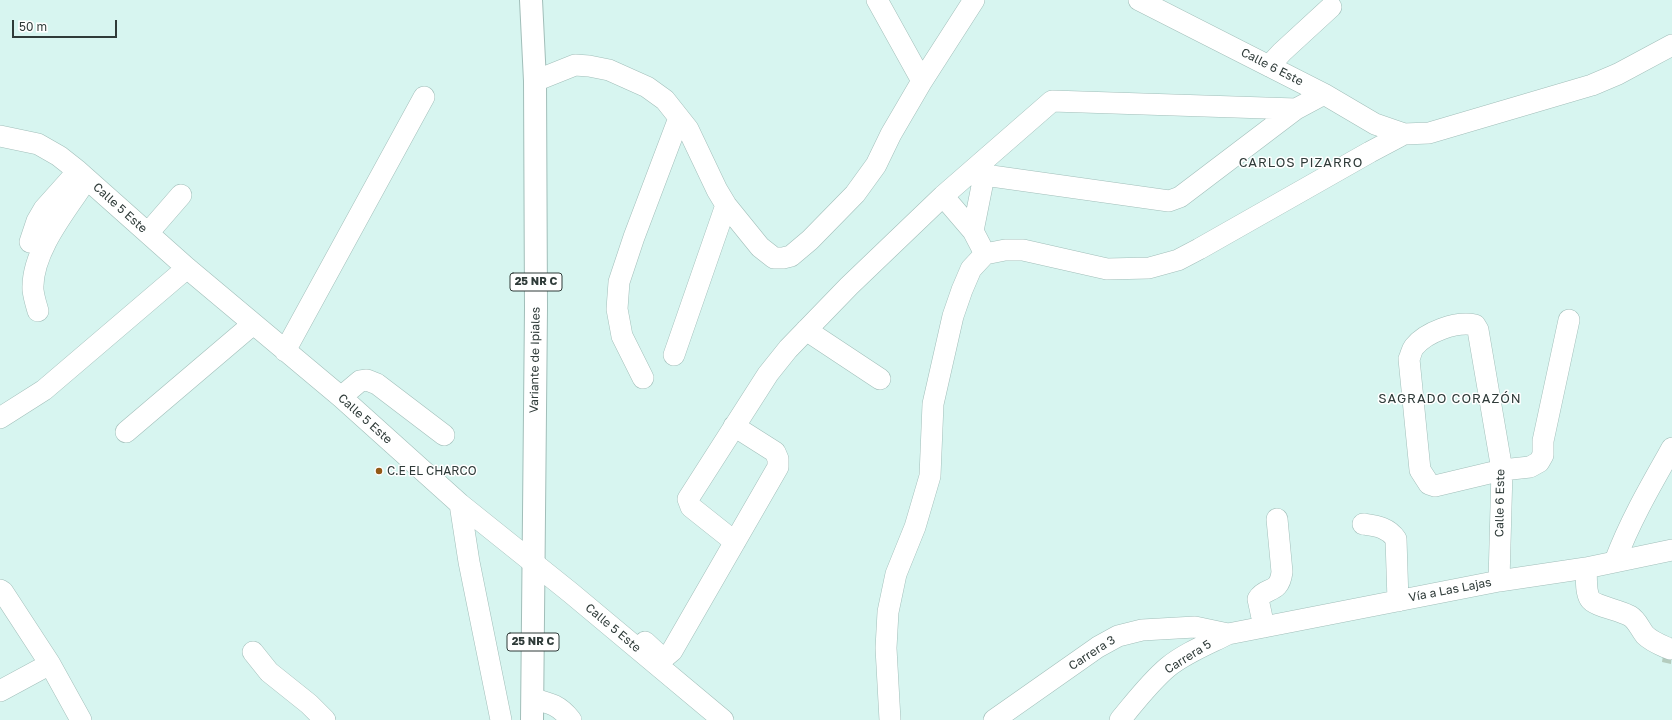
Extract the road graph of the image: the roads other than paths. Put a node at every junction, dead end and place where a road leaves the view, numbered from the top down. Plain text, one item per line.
1 (531, 0) edge
2 (877, 0) edge
3 (974, 0) edge
4 (1139, 0) edge
5 (1331, 6) dead end
6 (1672, 46) edge
7 (1269, 66) junction
8 (535, 81) junction
9 (922, 81) junction
10 (1324, 94) junction
11 (424, 97) dead end
12 (1296, 110) junction
13 (679, 118) junction
14 (1404, 134) junction
15 (0, 136) edge
16 (977, 174) junction
17 (83, 175) junction
18 (181, 196) dead end
19 (943, 196) junction
20 (726, 205) junction
21 (973, 231) junction
22 (148, 234) junction
23 (30, 242) dead end
24 (985, 254) junction
25 (187, 268) junction
26 (38, 311) dead end
27 (1569, 320) dead end
28 (254, 324) junction
29 (806, 330) junction
30 (285, 350) junction
31 (674, 355) dead end
32 (643, 378) dead end
33 (880, 379) dead end
34 (341, 397) junction
35 (0, 418) edge
36 (734, 426) junction
37 (126, 432) dead end
38 (444, 435) dead end
39 (1672, 448) edge
40 (1502, 470) junction
41 (460, 504) junction
42 (1277, 519) dead end
43 (1363, 524) dead end
44 (735, 542) junction
45 (1672, 550) edge
46 (1615, 561) junction
47 (533, 563) junction
48 (1586, 568) junction
49 (1499, 581) junction
50 (0, 590) edge
51 (571, 593) junction
52 (1398, 600) junction
53 (1264, 627) junction
54 (1228, 634) junction
55 (1670, 649) dead end
56 (253, 652) dead end
57 (50, 664) junction
58 (0, 691) edge
59 (532, 710) edge
60 (81, 720) edge
61 (325, 720) edge
62 (501, 720) edge
63 (571, 720) edge
64 (723, 720) edge
65 (890, 720) edge
66 (994, 720) edge
67 (1120, 720) edge

1 - 8 highway, Variante de Ipiales / 25 NR C
2 - 9 street
3 - 9 street
4 - 7 street, Calle 6 Este
5 - 7 street
6 - 14 street
7 - 10 street, Calle 6 Este
8 - 13 street
8 - 47 highway, Variante de Ipiales / 25 NR C
9 - 20 street
10 - 12 street
10 - 14 street, Calle 6 Este
11 - 30 street
12 - 16 street
12 - 16 street
13 - 20 street
13 - 32 street
14 - 24 street
15 - 17 street, Calle 5 Este
16 - 19 street
16 - 21 street
17 - 22 street, Calle 5 Este
17 - 23 street
17 - 26 street
18 - 22 street
19 - 21 street
19 - 29 street
20 - 31 street
21 - 24 street
22 - 25 street, Calle 5 Este
24 - 65 street
25 - 28 street, Calle 5 Este
25 - 35 street
27 - 40 street
28 - 30 street, Calle 5 Este
28 - 37 street
29 - 33 street
29 - 36 street
30 - 34 street, Calle 5 Este
34 - 38 street
34 - 41 street, Calle 5 Este
36 - 44 street
36 - 44 street
39 - 46 street
40 - 40 street, Calle 6 Este
40 - 49 street, Calle 6 Este
41 - 47 street, Calle 5 Este
41 - 62 street
42 - 53 street
43 - 52 street
44 - 51 street
45 - 46 street, Vía a Las Lajas
46 - 48 street, Vía a Las Lajas
47 - 51 street, Calle 5 Este
47 - 59 highway, Variante de Ipiales / 25 NR C
48 - 49 street, Vía a Las Lajas
48 - 55 street
49 - 52 street, Vía a Las Lajas
50 - 57 street
51 - 64 street, Calle 5 Este
52 - 53 street, Vía a Las Lajas
53 - 54 street, Vía a Las Lajas
54 - 66 street, Carrera 3
54 - 67 street, Carrera 5
56 - 61 street
57 - 58 street
57 - 60 street
59 - 63 street

